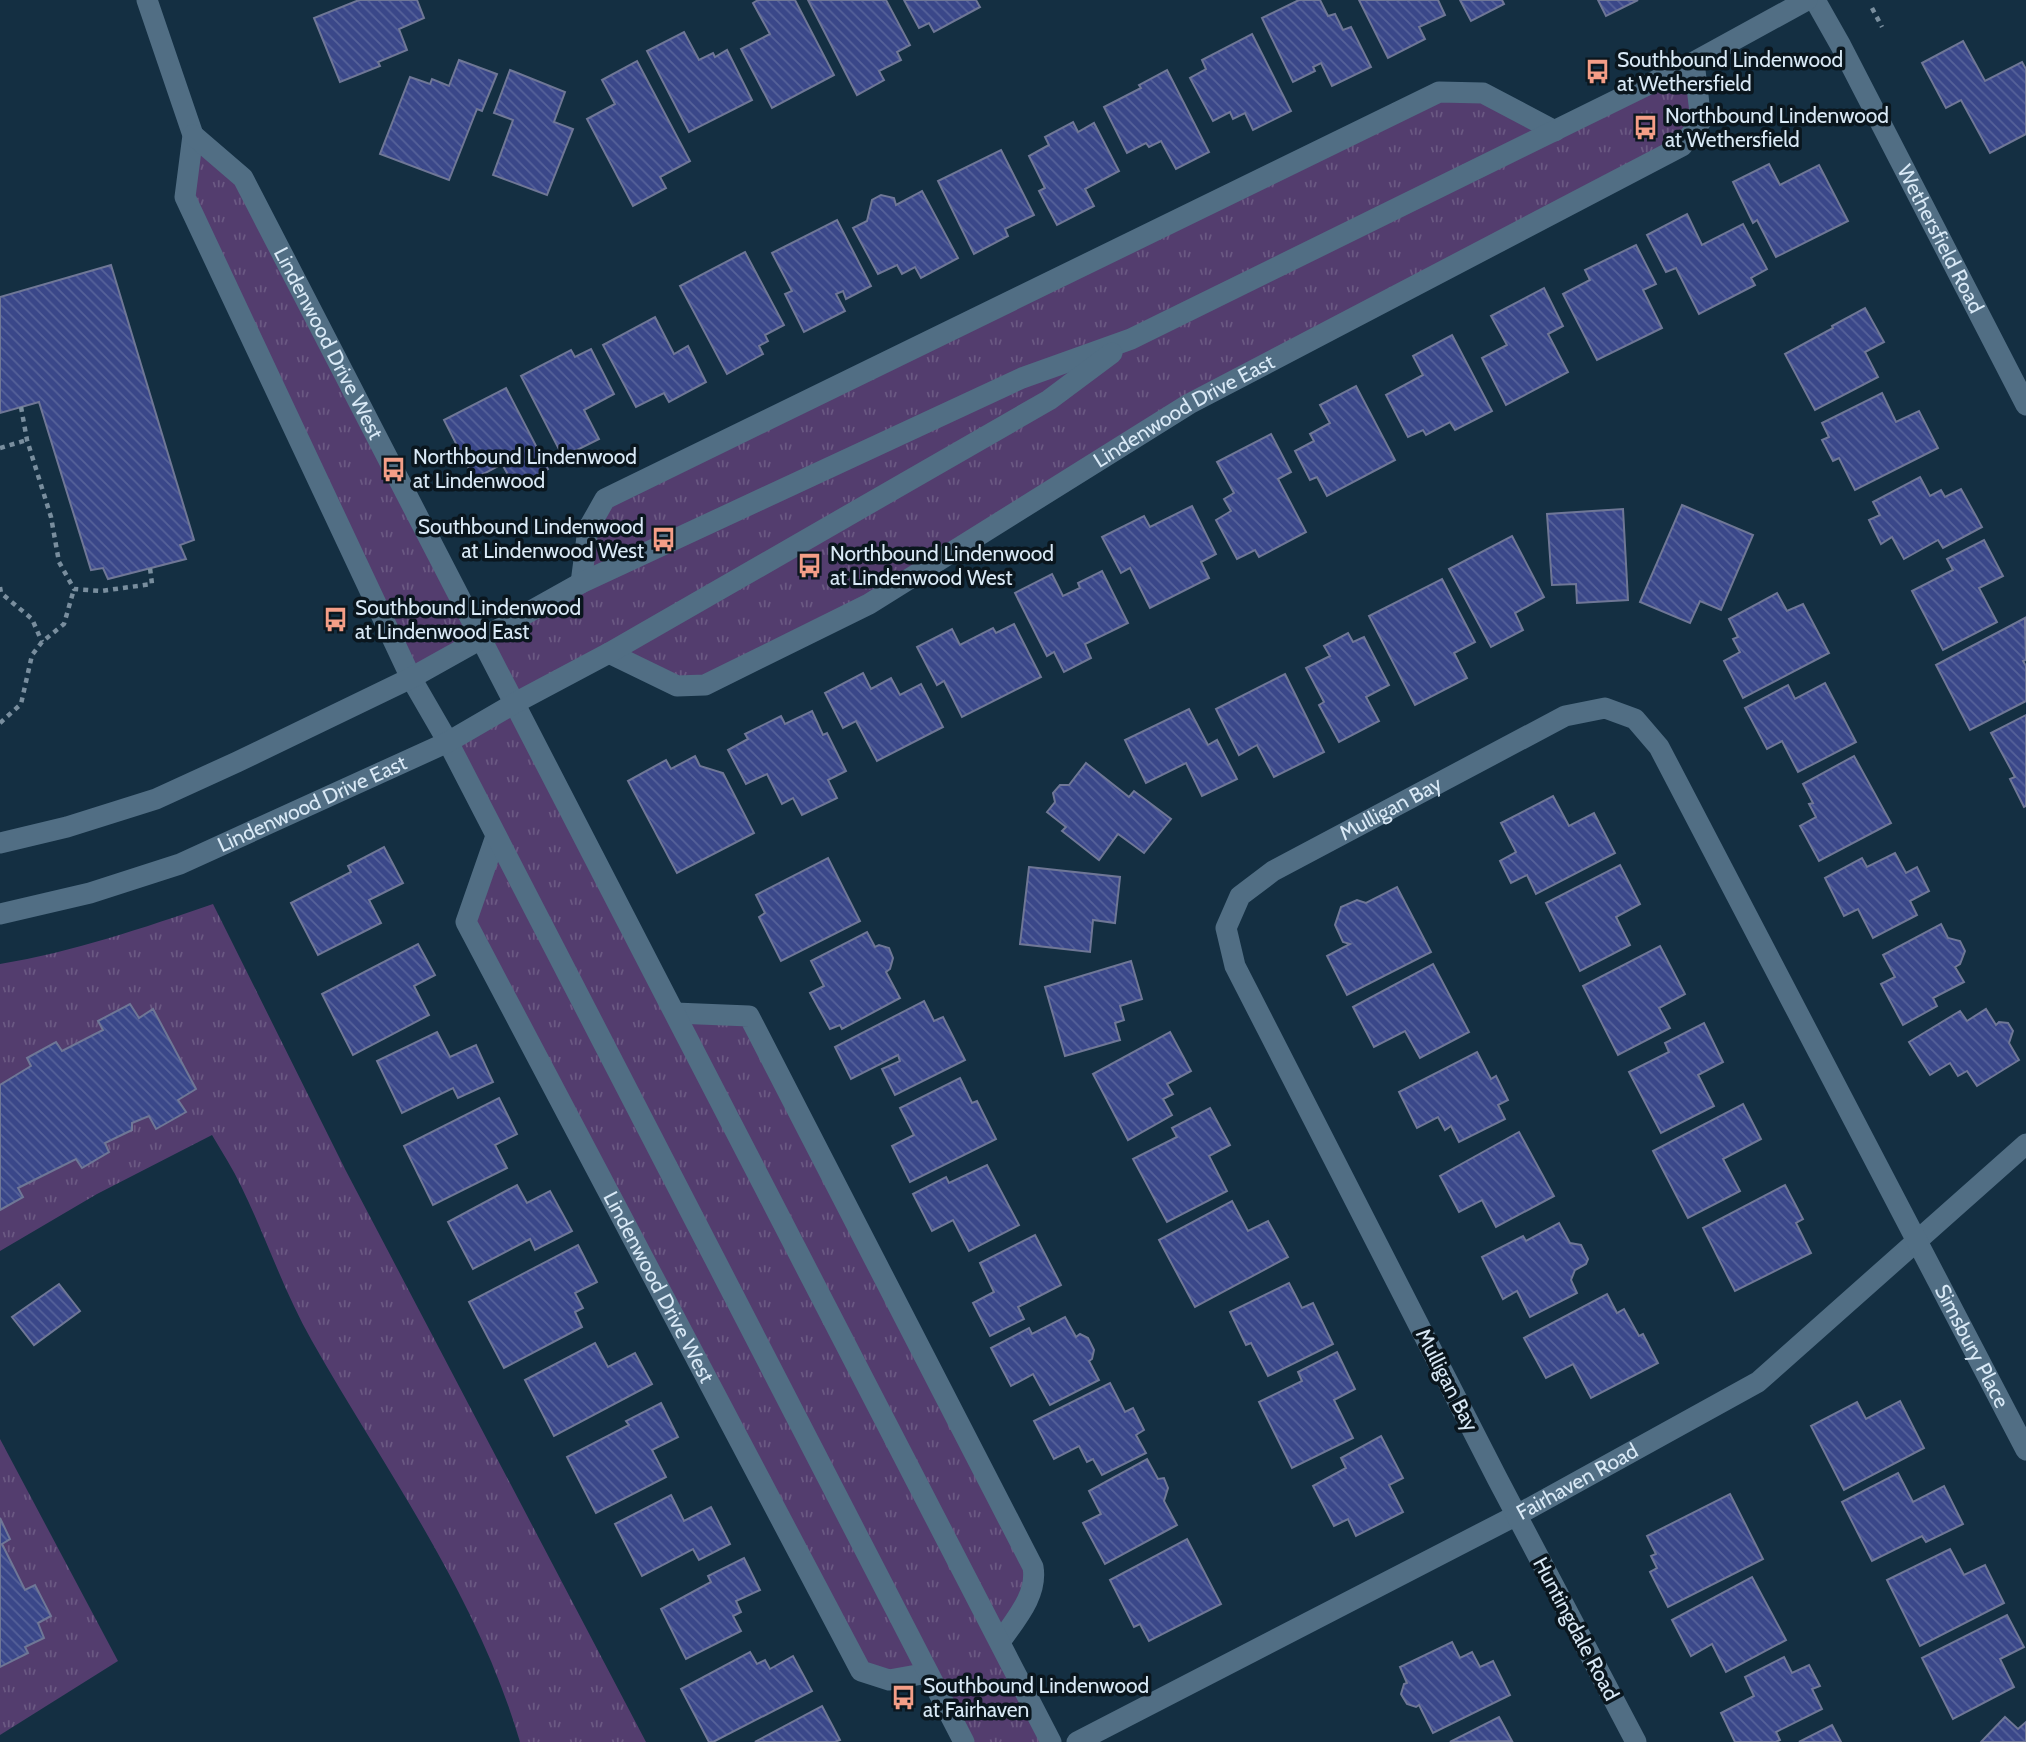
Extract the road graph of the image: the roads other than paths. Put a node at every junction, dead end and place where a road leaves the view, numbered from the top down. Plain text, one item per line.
1 (147, 0) edge
2 (1807, 0) edge
3 (1815, 0) edge
4 (1694, 62) junction
5 (1555, 131) junction
6 (193, 135) junction
7 (1131, 339) junction
8 (2026, 405) edge
9 (581, 583) junction
10 (482, 639) junction
11 (609, 653) junction
12 (411, 678) junction
13 (515, 703) junction
14 (447, 743) junction
15 (496, 836) junction
16 (0, 843) edge
17 (0, 914) edge
18 (675, 1013) junction
19 (2026, 1144) edge
20 (1919, 1242) junction
21 (2026, 1450) edge
22 (1517, 1515) junction
23 (1000, 1642) junction
24 (928, 1674) junction
25 (964, 1742) edge
26 (1051, 1742) edge
27 (1077, 1742) edge
28 (1636, 1742) edge

1 - 6 street
2 - 4 street, Lindenwood Drive East
3 - 8 street, Wethersfield Road
4 - 5 street, Lindenwood Drive East
4 - 11 street, Lindenwood Drive East
5 - 7 street, Lindenwood Drive East
5 - 9 street
6 - 10 street, Lindenwood Drive West
6 - 12 street
7 - 9 street, Lindenwood Drive East
7 - 11 street, Lindenwood Drive East
9 - 10 street, Lindenwood Drive East
10 - 12 street, Lindenwood Drive East
10 - 13 street, Lindenwood Drive West
11 - 13 street, Lindenwood Drive East
12 - 14 street
12 - 16 street, Lindenwood Drive East
13 - 14 street, Lindenwood Drive East
13 - 18 street, Lindenwood Drive West
14 - 15 street
14 - 17 street, Lindenwood Drive East
15 - 24 street
15 - 24 street, Lindenwood Drive West
18 - 23 street, Lindenwood Drive West
18 - 23 street
19 - 20 street, Fairhaven Road
20 - 21 street, Simsbury Place
20 - 22 street, Fairhaven Road
20 - 22 street, Mulligan Bay
22 - 27 street, Fairhaven Road
22 - 28 street, Huntingdale Road
23 - 26 street, Lindenwood Drive West
24 - 25 street

